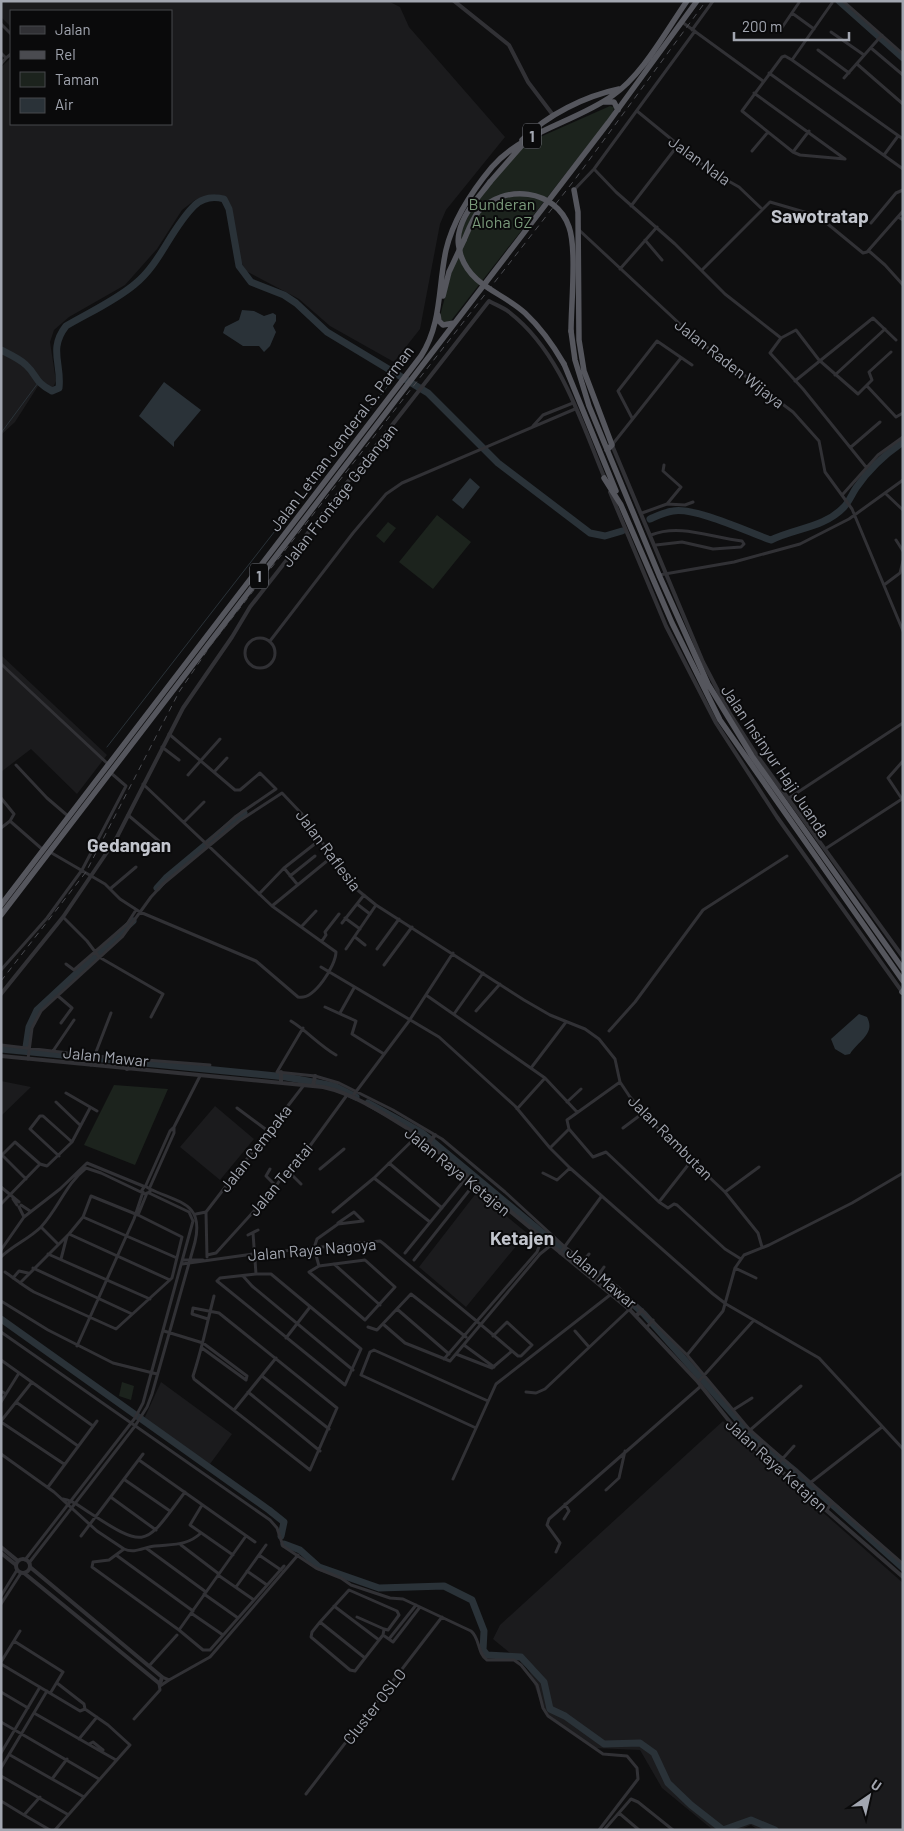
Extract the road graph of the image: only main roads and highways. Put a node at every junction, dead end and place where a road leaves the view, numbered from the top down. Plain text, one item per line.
1 (687, 1) edge
2 (697, 1) edge
3 (622, 88) junction
4 (630, 94) junction
5 (602, 102) junction
6 (618, 110) junction
7 (529, 138) junction
8 (517, 144) junction
9 (574, 190) road end
10 (438, 312) junction
11 (455, 322) junction
12 (409, 377) junction
13 (610, 444) junction
14 (604, 478) road end
15 (622, 505) junction
16 (660, 556) road end
17 (652, 559) junction
18 (680, 620) junction
19 (669, 624) junction
20 (110, 768) junction
21 (46, 851) junction
22 (1, 905) edge
23 (1, 915) edge
24 (903, 969) edge
25 (903, 981) edge

1 - 3 highway, Jalan Letnan Jenderal S. Parman / 1
2 - 4 highway, Jalan Letnan Jenderal S. Parman / 1
3 - 4 highway
3 - 5 highway, Jalan Letnan Jenderal S. Parman / 1
3 - 8 highway
4 - 6 highway, Jalan Letnan Jenderal S. Parman / 1
5 - 6 highway
5 - 7 highway, Jalan Letnan Jenderal S. Parman / 1
6 - 11 highway, Jalan Letnan Jenderal S. Parman / 1
7 - 8 highway, Jalan Letnan Jenderal S. Parman / 1
7 - 15 highway, bridge
8 - 10 highway, Jalan Letnan Jenderal S. Parman / 1
9 - 13 highway, Jalan Insinyur Haji Juanda
10 - 11 highway
10 - 12 highway, Jalan Letnan Jenderal S. Parman / 1
10 - 13 highway, bridge
11 - 12 highway, Jalan Letnan Jenderal S. Parman / 1
12 - 20 highway, Jalan Letnan Jenderal S. Parman / 1
13 - 17 highway, Jalan Insinyur Haji Juanda
14 - 15 highway, Jalan Insinyur Haji Juanda
15 - 19 highway, Jalan Insinyur Haji Juanda
16 - 17 highway
17 - 18 highway, Jalan Insinyur Haji Juanda
18 - 19 highway
18 - 24 highway, Jalan Insinyur Haji Juanda
19 - 25 highway, Jalan Insinyur Haji Juanda
20 - 21 highway, 1
20 - 21 highway, 1
21 - 22 highway, 1
21 - 23 highway, 1

